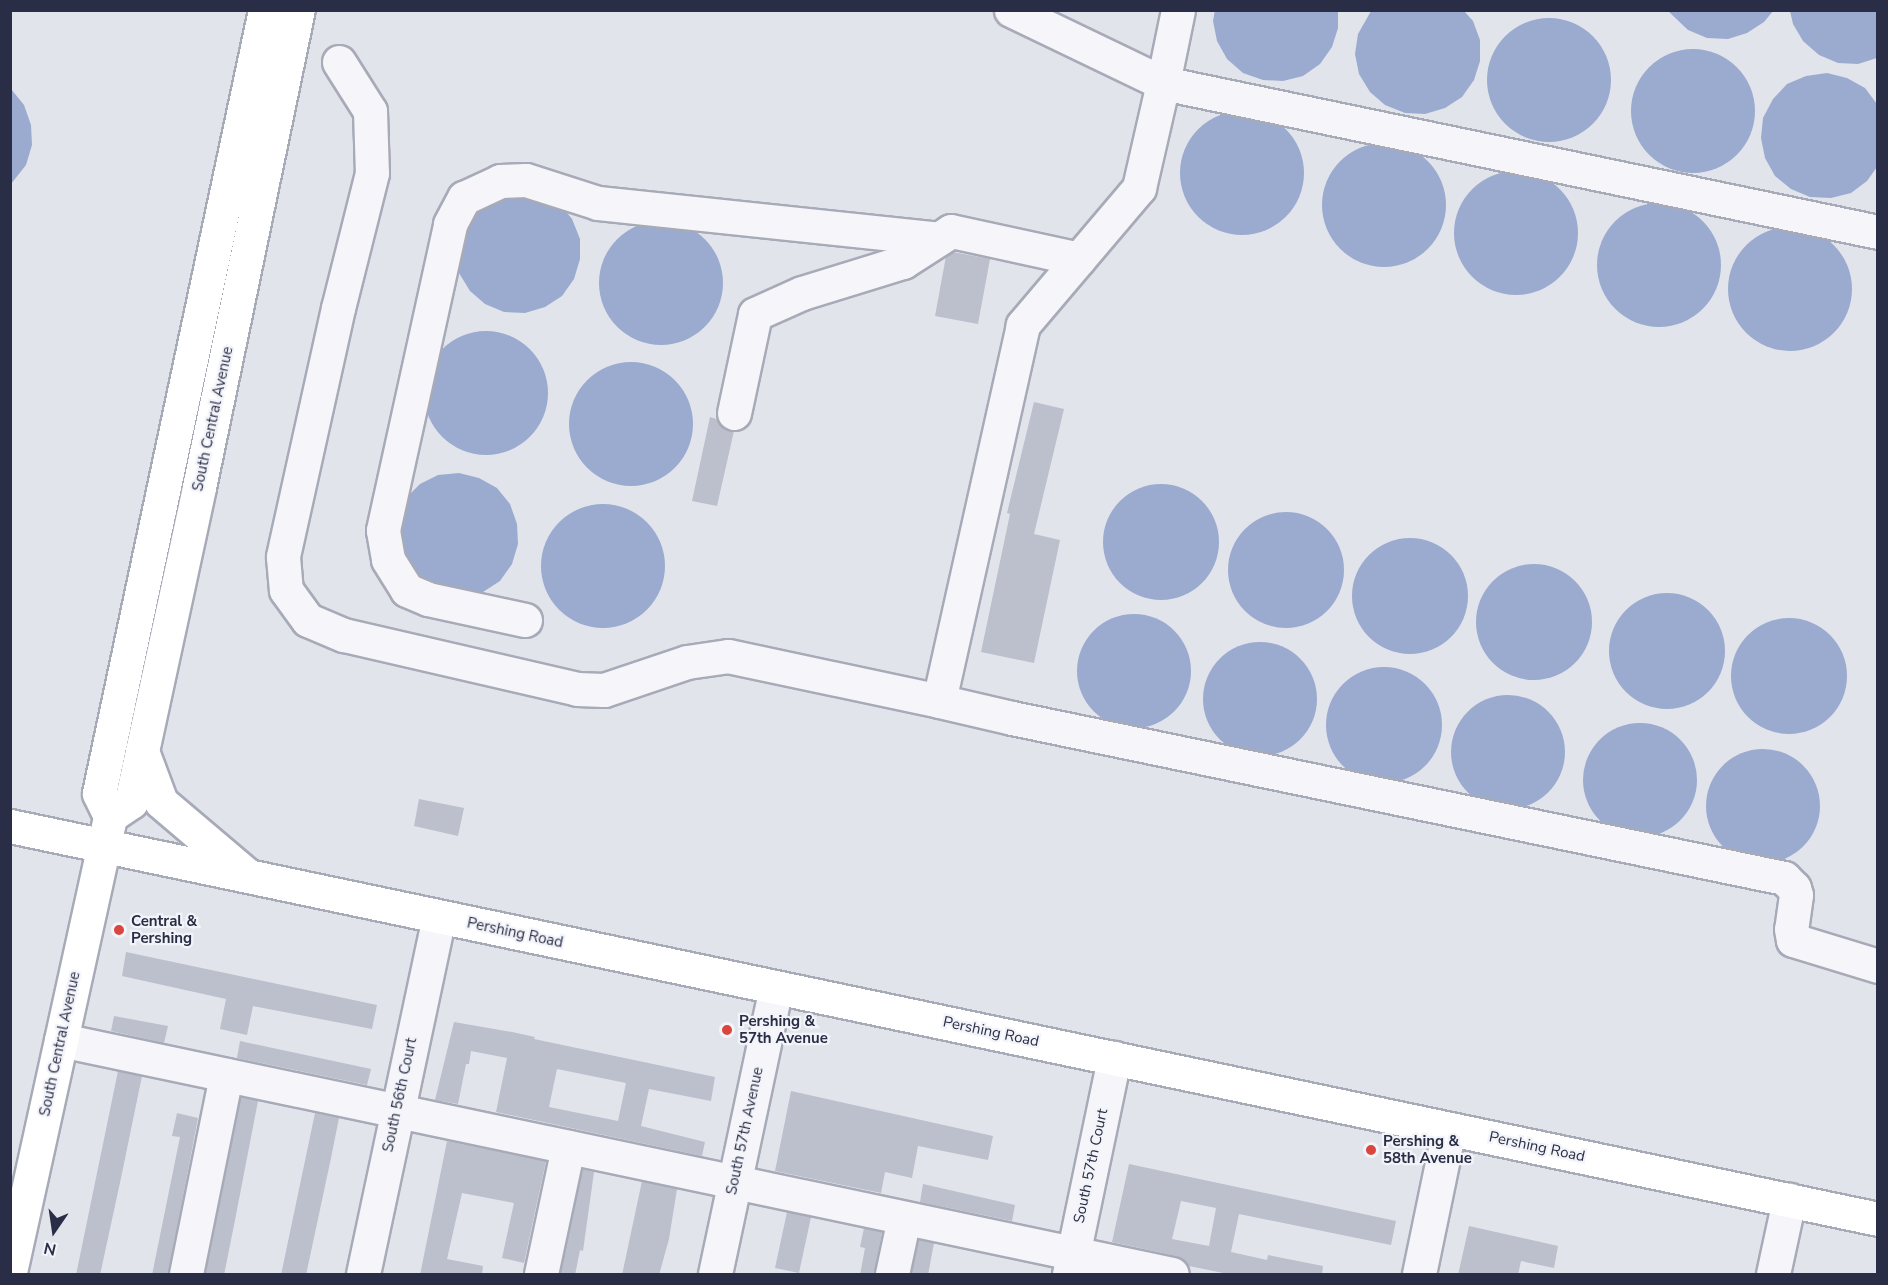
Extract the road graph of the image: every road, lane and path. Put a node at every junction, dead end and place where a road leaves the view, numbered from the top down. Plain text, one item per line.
1 (265, 10) edge
2 (298, 10) edge
3 (1011, 10) edge
4 (1178, 10) edge
5 (339, 62) dead end
6 (1163, 83) junction
7 (1878, 232) edge
8 (938, 239) junction
9 (1079, 259) junction
10 (734, 413) dead end
11 (525, 620) dead end
12 (939, 701) junction
13 (142, 751) junction
14 (10, 826) edge
15 (107, 831) junction
16 (250, 877) junction
17 (439, 917) junction
18 (1878, 966) edge
19 (776, 987) junction
20 (61, 1040) junction
21 (1114, 1058) junction
22 (226, 1075) junction
23 (396, 1111) junction
24 (1449, 1129) junction
25 (568, 1147) junction
26 (734, 1182) junction
27 (1789, 1200) junction
28 (904, 1218) junction
29 (1878, 1219) edge
30 (1071, 1264) edge
31 (10, 1272) edge
32 (186, 1275) edge
33 (363, 1275) edge
34 (541, 1275) edge
35 (715, 1275) edge
36 (892, 1275) edge
37 (1172, 1275) edge
38 (1419, 1275) edge
39 (1773, 1275) edge

1 - 15 main road
2 - 13 main road, South Central Avenue
3 - 6 street
4 - 6 street
5 - 12 street
6 - 7 street
6 - 9 street
8 - 9 street
8 - 10 street
8 - 11 street
9 - 12 street
12 - 18 street
13 - 15 main road, South Central Avenue
13 - 16 main road
14 - 15 main road, Pershing Road
15 - 16 main road, Pershing Road
15 - 20 main road, South Central Avenue
16 - 17 main road, Pershing Road
17 - 19 main road, Pershing Road
17 - 23 street, South 56th Court
19 - 21 main road, Pershing Road
19 - 26 street, South 57th Avenue
20 - 22 street
20 - 31 main road, South Central Avenue
21 - 24 main road, Pershing Road
21 - 30 street, South 57th Court
22 - 23 street
22 - 32 street
23 - 25 street
23 - 33 street, South 56th Court
24 - 27 main road, Pershing Road
24 - 38 street
25 - 26 street
25 - 34 street
26 - 28 street
26 - 35 street, South 57th Avenue
27 - 29 main road, Pershing Road
27 - 39 street
28 - 30 street
28 - 36 street
30 - 37 street

